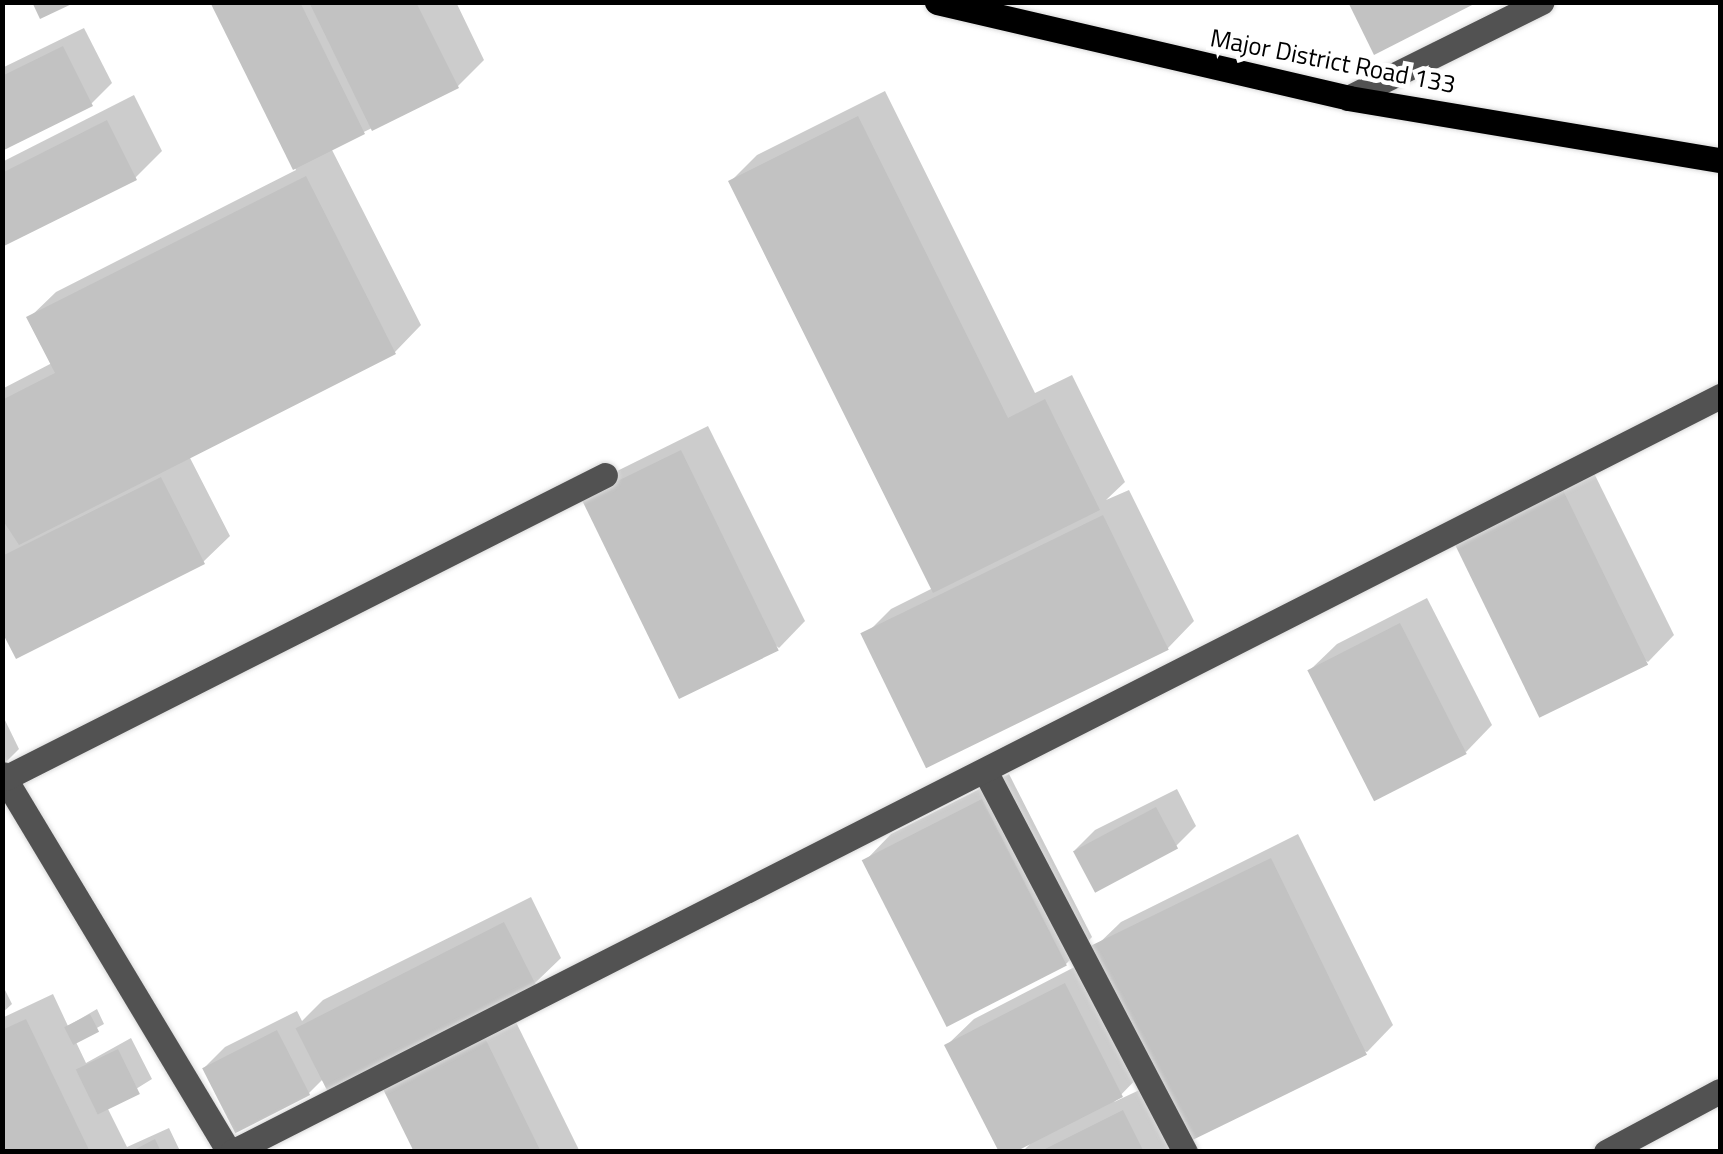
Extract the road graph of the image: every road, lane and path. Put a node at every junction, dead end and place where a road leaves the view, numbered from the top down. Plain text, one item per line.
1 (937, 2) edge
2 (1541, 2) edge
3 (1348, 98) junction
4 (1720, 160) edge
5 (1720, 396) edge
6 (605, 474) dead end
7 (985, 771) junction
8 (5, 784) edge
9 (1720, 1092) edge
10 (230, 1152) edge
11 (1185, 1152) edge
12 (1606, 1152) edge

1 - 3 main road, Major District Road 133
2 - 3 street
3 - 4 main road, Major District Road 133
5 - 7 street
6 - 8 street
7 - 10 street
7 - 11 street
8 - 10 street
9 - 12 street

